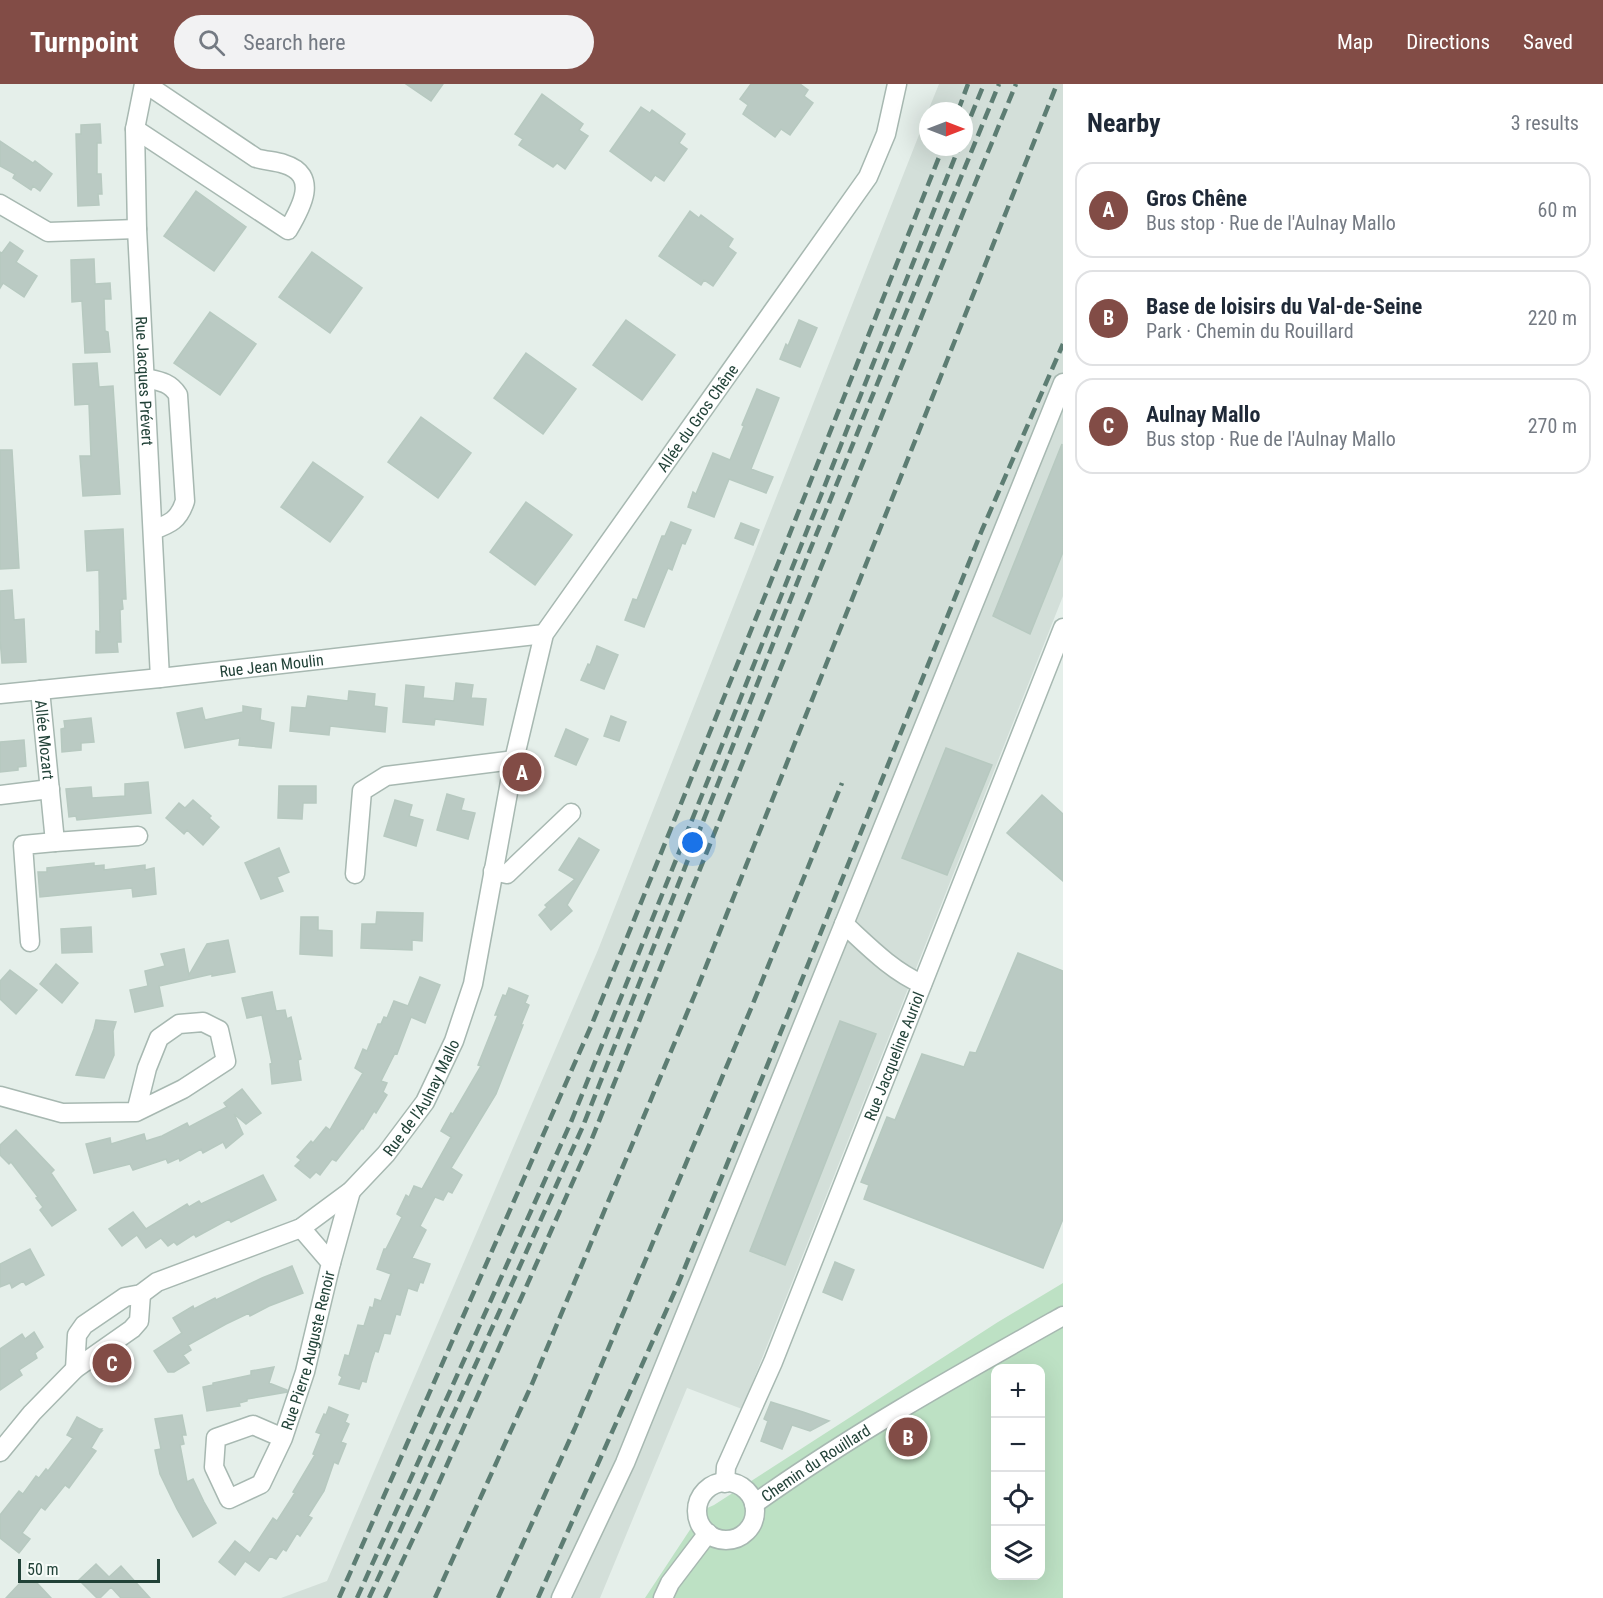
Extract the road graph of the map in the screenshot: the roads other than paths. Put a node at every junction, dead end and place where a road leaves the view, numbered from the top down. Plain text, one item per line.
1 (145, 84) edge
2 (897, 84) edge
3 (135, 129) junction
4 (0, 204) edge
5 (137, 229) junction
6 (145, 378) junction
7 (1063, 383) edge
8 (153, 530) junction
9 (1063, 628) edge
10 (544, 634) junction
11 (160, 678) junction
12 (40, 690) junction
13 (0, 694) edge
14 (514, 760) junction
15 (50, 789) junction
16 (0, 795) edge
17 (571, 813) dead end
18 (138, 836) dead end
19 (55, 842) junction
20 (493, 872) junction
21 (355, 874) dead end
22 (844, 924) junction
23 (30, 942) dead end
24 (922, 984) junction
25 (0, 1096) edge
26 (136, 1112) junction
27 (351, 1191) junction
28 (301, 1228) junction
29 (331, 1263) junction
30 (141, 1294) junction
31 (1063, 1316) edge
32 (75, 1369) junction
33 (283, 1438) dead end
34 (0, 1452) edge
35 (725, 1483) junction
36 (754, 1504) junction
37 (708, 1533) junction
38 (561, 1598) edge
39 (663, 1598) edge

1 - 3 street, Rue Jacques Prévert
1 - 3 street
2 - 10 street, Allée du Gros Chêne
3 - 5 street, Rue Jacques Prévert
4 - 5 street
5 - 6 street, Rue Jacques Prévert
6 - 8 street, Rue Jacques Prévert
6 - 8 street
7 - 22 street
8 - 11 street, Rue Jacques Prévert
9 - 24 street, Rue Jacqueline Auriol
10 - 11 street, Rue Jean Moulin
10 - 14 street, Allée du Gros Chêne
11 - 12 street, Rue Jean Moulin
12 - 13 street, Rue Jean Moulin
12 - 15 street, Allée Mozart
14 - 20 street, Rue de l'Aulnay Mallo
14 - 21 street
15 - 16 street, Allée Mozart
15 - 19 street, Allée Mozart
17 - 20 street
18 - 19 street
19 - 23 street
20 - 27 street, Rue de l'Aulnay Mallo
22 - 24 street
22 - 38 street
24 - 35 street, Rue Jacqueline Auriol
25 - 26 street
26 - 26 street
27 - 28 street, Rue de l'Aulnay Mallo
27 - 29 street, Rue Pierre Auguste Renoir
28 - 29 street, Rue Pierre Auguste Renoir
28 - 30 street, Rue de l'Aulnay Mallo
29 - 33 street, Rue Pierre Auguste Renoir
30 - 32 street
30 - 32 street, Rue de l'Aulnay Mallo
31 - 36 street, Chemin du Rouillard
32 - 34 street
35 - 36 street
35 - 37 street
36 - 37 street
37 - 39 street

